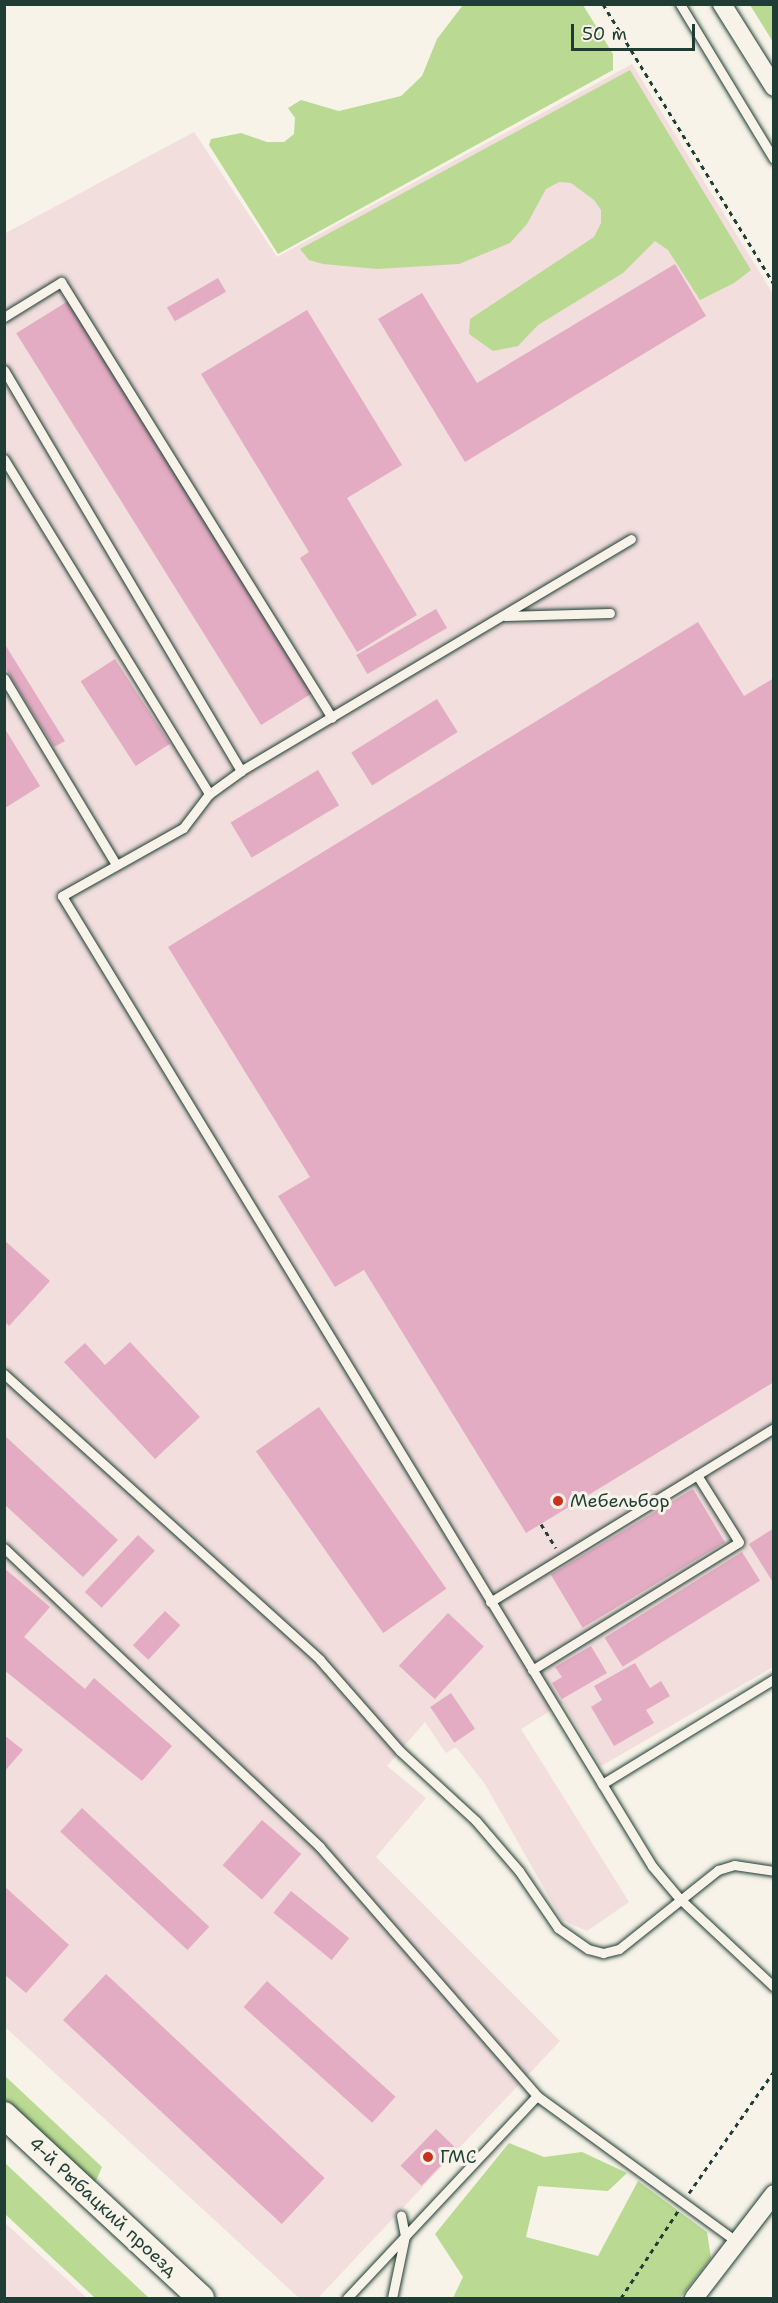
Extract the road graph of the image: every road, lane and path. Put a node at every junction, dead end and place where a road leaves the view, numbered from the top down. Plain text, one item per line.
1 (603, 4) edge
2 (680, 4) edge
3 (722, 4) edge
4 (774, 87) edge
5 (774, 159) edge
6 (774, 284) edge
7 (4, 317) edge
8 (4, 370) edge
9 (4, 459) edge
10 (631, 539) dead end
11 (610, 613) dead end
12 (502, 616) junction
13 (4, 678) edge
14 (332, 718) junction
15 (241, 771) junction
16 (209, 794) junction
17 (115, 863) junction
18 (4, 1374) edge
19 (774, 1428) edge
20 (697, 1475) junction
21 (541, 1524) dead end
22 (4, 1548) edge
23 (562, 1558) junction
24 (490, 1602) junction
25 (532, 1670) junction
26 (774, 1679) edge
27 (602, 1784) junction
28 (774, 1870) edge
29 (679, 1898) junction
30 (774, 1987) edge
31 (774, 2071) edge
32 (537, 2096) junction
33 (4, 2115) edge
34 (774, 2194) edge
35 (684, 2201) junction
36 (401, 2215) dead end
37 (405, 2236) junction
38 (736, 2242) junction
39 (201, 2298) edge
40 (347, 2298) edge
41 (392, 2298) edge
42 (621, 2298) edge
43 (694, 2298) edge

1 - 6 path
2 - 5 lane
3 - 4 street
7 - 14 lane
8 - 15 lane
9 - 16 lane
10 - 12 lane
11 - 12 lane
12 - 14 lane
13 - 17 lane
14 - 15 lane
15 - 16 lane
16 - 17 lane
17 - 24 lane
18 - 29 lane
19 - 20 lane
20 - 23 lane
20 - 25 lane
21 - 23 path
22 - 32 lane
23 - 24 lane
24 - 25 lane
25 - 27 lane
26 - 27 lane
27 - 29 lane
28 - 29 lane
29 - 30 lane
31 - 35 path
32 - 35 lane
32 - 37 lane
33 - 39 street, 4-й Рыбацкий проезд
34 - 38 street
35 - 38 lane
35 - 42 path
36 - 37 lane
37 - 40 lane
37 - 41 lane
38 - 43 street

